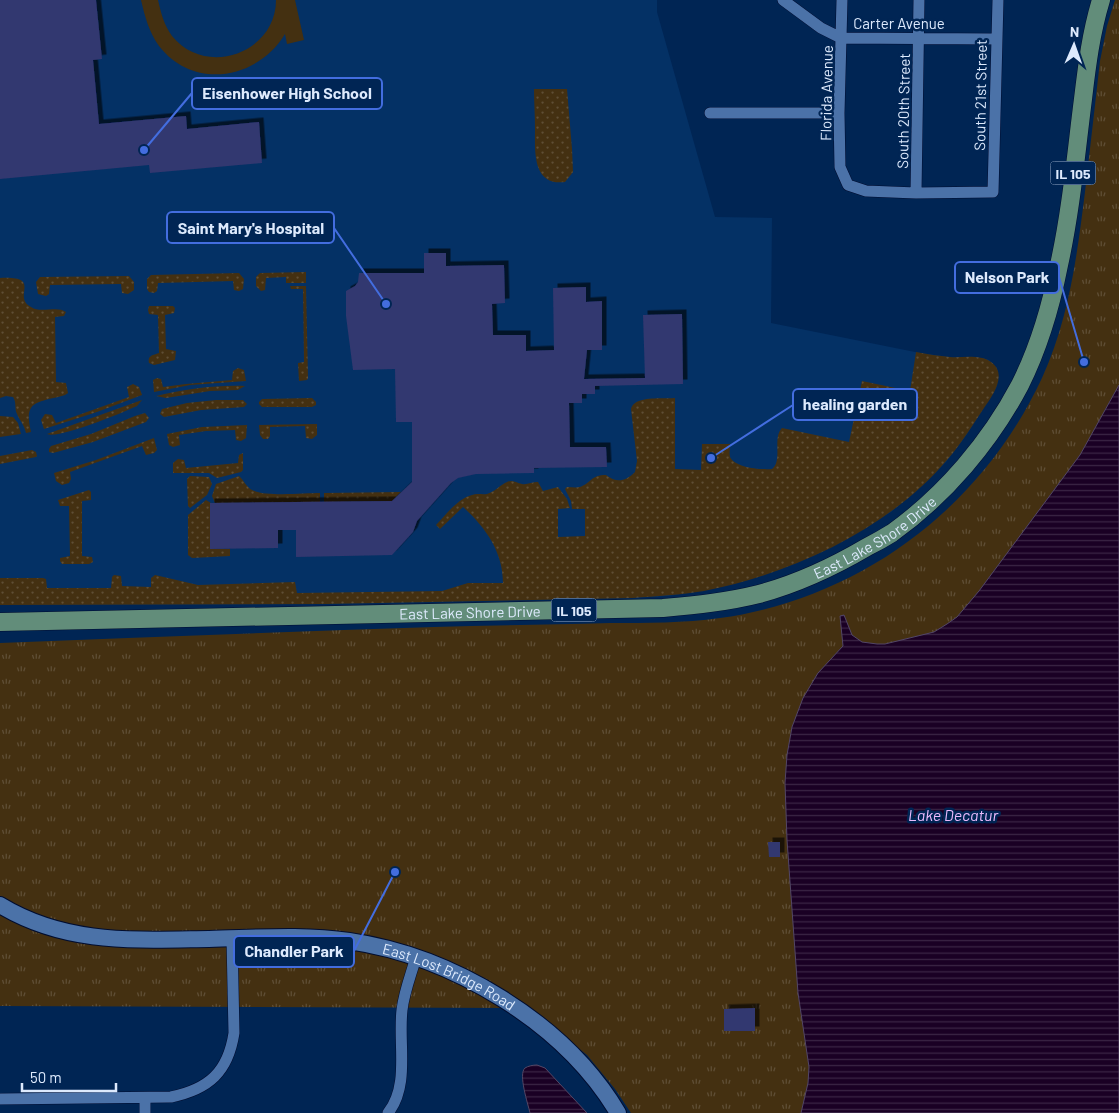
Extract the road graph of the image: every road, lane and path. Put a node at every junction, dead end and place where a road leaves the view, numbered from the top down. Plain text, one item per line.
1 (783, 0) edge
2 (842, 0) edge
3 (919, 0) edge
4 (998, 0) edge
5 (1101, 0) edge
6 (841, 38) junction
7 (919, 38) junction
8 (996, 39) junction
9 (710, 113) dead end
10 (839, 113) junction
11 (916, 193) junction
12 (0, 622) edge
13 (2, 910) edge
14 (232, 939) junction
15 (416, 958) junction
16 (0, 1098) edge
17 (145, 1098) junction
18 (145, 1113) edge
19 (388, 1113) edge
20 (618, 1113) edge

1 - 6 street, Carter Avenue
2 - 6 street, Florida Avenue
3 - 7 street, South 20th Street
4 - 8 street, South 21st Street
5 - 12 main road, East Lake Shore Drive / IL 105
6 - 7 street, Carter Avenue
6 - 10 street, Florida Avenue
7 - 8 street, Carter Avenue
7 - 11 street, South 20th Street
8 - 11 street, South 21st Street
9 - 10 street
10 - 11 street, Florida Avenue
13 - 14 street, East Lost Bridge Road
14 - 15 street, East Lost Bridge Road
14 - 17 street
15 - 19 street
15 - 20 street, East Lost Bridge Road
16 - 17 street
17 - 18 street

